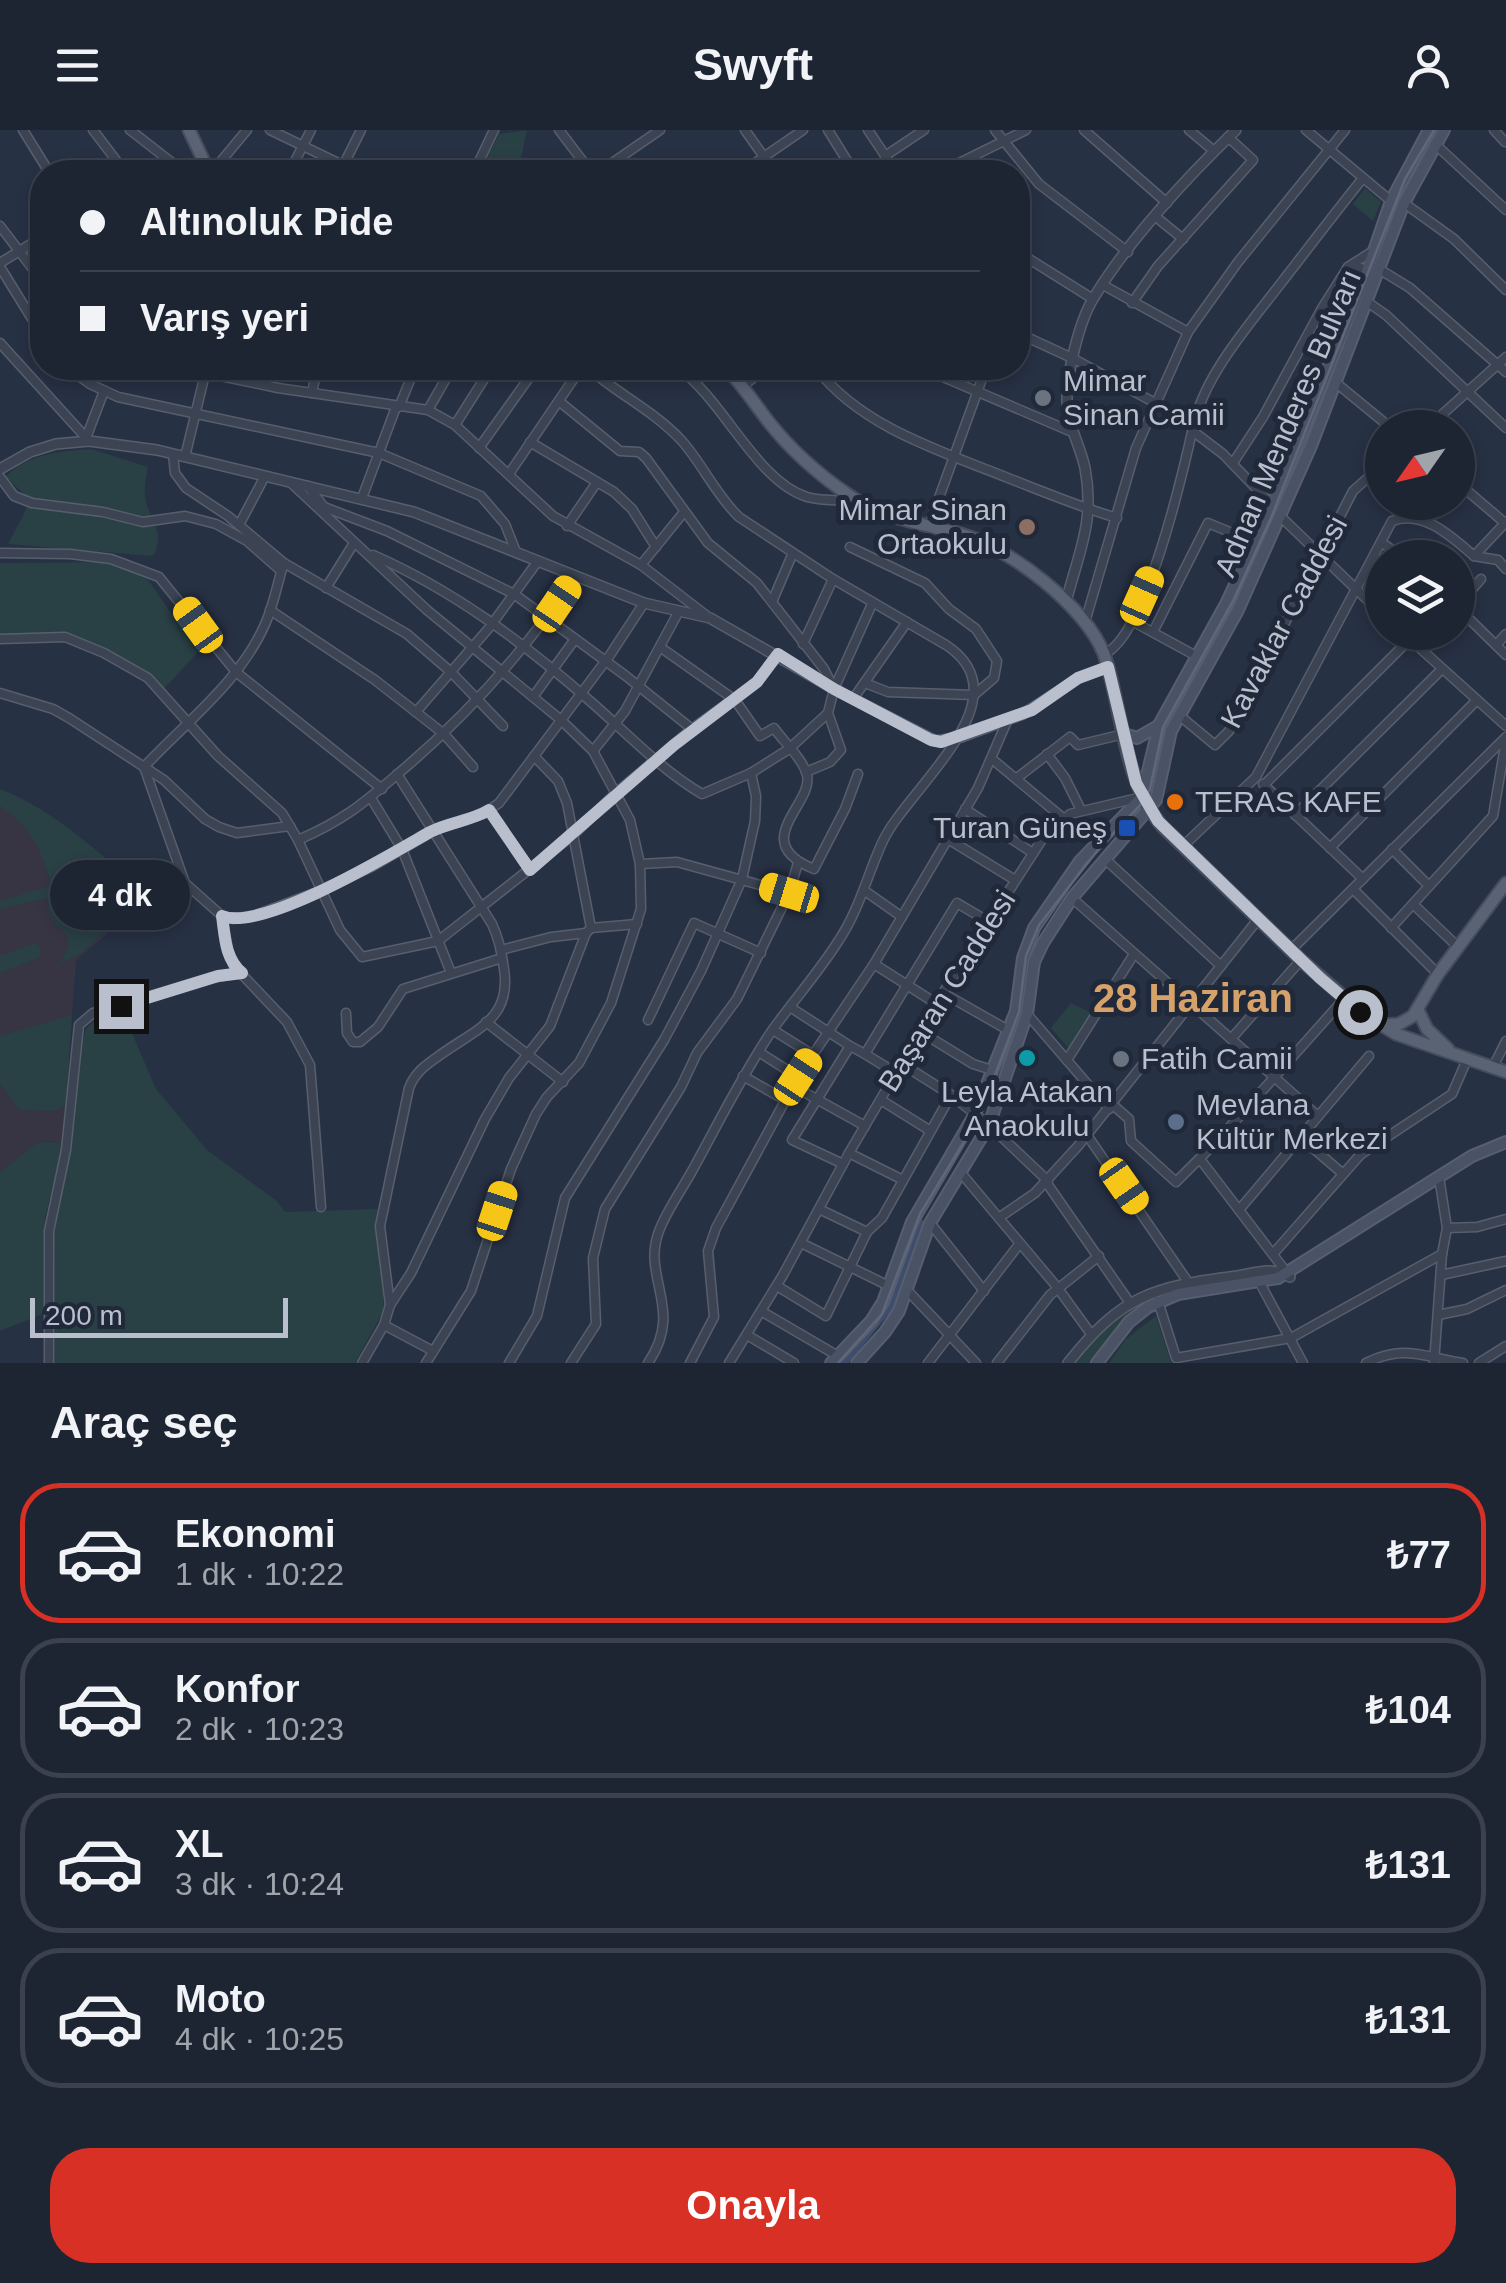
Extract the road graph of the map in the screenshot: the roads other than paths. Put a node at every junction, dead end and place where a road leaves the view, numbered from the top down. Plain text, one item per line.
1 (22, 130) edge
2 (93, 130) edge
3 (130, 130) edge
4 (189, 130) edge
5 (247, 130) edge
6 (270, 130) edge
7 (311, 130) edge
8 (361, 130) edge
9 (494, 130) edge
10 (559, 130) edge
11 (660, 130) edge
12 (744, 130) edge
13 (803, 130) edge
14 (828, 130) edge
15 (868, 130) edge
16 (924, 130) edge
17 (994, 130) edge
18 (1026, 130) edge
19 (1084, 130) edge
20 (1188, 130) edge
21 (1306, 130) edge
22 (1345, 130) edge
23 (1428, 130) edge
24 (1444, 130) edge
25 (1494, 130) edge
26 (1232, 133) edge
27 (1004, 142) junction
28 (1505, 142) edge
29 (1435, 144) junction
30 (303, 147) junction
31 (1214, 151) junction
32 (1331, 151) junction
33 (885, 156) junction
34 (41, 160) edge
35 (116, 160) edge
36 (169, 160) edge
37 (204, 160) edge
38 (221, 160) edge
39 (296, 160) edge
40 (324, 160) edge
41 (346, 160) edge
42 (480, 160) edge
43 (582, 160) edge
44 (617, 160) edge
45 (760, 160) joint
46 (847, 160) edge
47 (888, 160) edge
48 (966, 160) edge
49 (1019, 160) edge
50 (1030, 173) edge
51 (1363, 178) junction
52 (1391, 201) junction
53 (1168, 203) junction
54 (1404, 204) junction
55 (1506, 210) edge
56 (1156, 217) junction
57 (0, 226) edge
58 (1183, 239) junction
59 (30, 244) edge
60 (18, 250) junction
61 (1373, 251) junction
62 (1128, 252) junction
63 (1030, 260) edge
64 (0, 265) edge
65 (30, 266) edge
66 (1348, 267) junction
67 (1379, 269) junction
68 (1365, 277) junction
69 (1103, 286) junction
70 (1506, 290) edge
71 (1093, 299) junction
72 (1366, 301) junction
73 (1132, 302) junction
74 (30, 315) edge
75 (1188, 332) junction
76 (1030, 338) edge
77 (0, 343) edge
78 (1506, 357) edge
79 (1074, 358) junction
80 (1502, 368) edge
81 (30, 376) edge
82 (33, 380) edge
83 (87, 380) edge
84 (203, 380) edge
85 (237, 380) edge
86 (315, 380) edge
87 (410, 380) edge
88 (445, 380) edge
89 (483, 380) edge
90 (527, 380) edge
91 (576, 380) edge
92 (603, 380) edge
93 (690, 380) edge
94 (737, 380) edge
95 (751, 380) edge
96 (829, 380) edge
97 (948, 380) edge
98 (981, 380) edge
99 (1335, 382) junction
100 (743, 386) junction
101 (104, 391) junction
102 (976, 393) junction
103 (1469, 393) junction
104 (312, 394) junction
105 (560, 402) junction
106 (1156, 402) junction
107 (398, 407) junction
108 (428, 410) junction
109 (1369, 410) edge
110 (1449, 410) edge
111 (192, 414) junction
112 (455, 425) junction
113 (1194, 428) junction
114 (1506, 428) edge
115 (1072, 432) junction
116 (87, 440) junction
117 (530, 442) junction
118 (479, 448) junction
119 (379, 454) junction
120 (179, 455) junction
121 (952, 456) junction
122 (1233, 463) junction
123 (2, 465) edge
124 (509, 474) junction
125 (265, 476) junction
126 (0, 477) edge
127 (1365, 480) edge
128 (290, 482) junction
129 (597, 482) junction
130 (308, 486) junction
131 (1475, 497) edge
132 (362, 498) junction
133 (860, 502) junction
134 (1272, 504) junction
135 (1090, 510) junction
136 (684, 512) junction
137 (1280, 516) junction
138 (1117, 518) junction
139 (1506, 522) edge
140 (239, 525) junction
141 (567, 526) junction
142 (928, 528) junction
143 (1496, 532) junction
144 (1382, 540) edge
145 (1455, 540) edge
146 (1506, 541) edge
147 (354, 542) junction
148 (1254, 542) junction
149 (850, 547) dead end
150 (656, 548) junction
151 (364, 551) junction
152 (516, 552) junction
153 (0, 553) edge
154 (792, 554) junction
155 (1321, 555) junction
156 (1475, 555) edge
157 (1475, 556) edge
158 (538, 561) junction
159 (641, 565) junction
160 (282, 567) junction
161 (1506, 569) edge
162 (1365, 570) edge
163 (575, 576) junction
164 (833, 580) junction
165 (1481, 580) dead end
166 (1475, 587) edge
167 (326, 588) junction
168 (1355, 588) junction
169 (514, 594) junction
170 (1365, 598) edge
171 (772, 602) junction
172 (1066, 602) junction
173 (644, 603) junction
174 (872, 604) junction
175 (270, 610) junction
176 (678, 611) junction
177 (546, 617) junction
178 (710, 618) junction
179 (1130, 620) junction
180 (907, 622) junction
181 (1085, 622) junction
182 (493, 623) junction
183 (1475, 624) edge
184 (1153, 632) junction
185 (1506, 634) edge
186 (0, 638) edge
187 (575, 639) junction
188 (803, 644) junction
189 (1496, 645) junction
190 (522, 647) junction
191 (660, 647) junction
192 (472, 648) junction
193 (1393, 650) edge
194 (1422, 650) edge
195 (778, 654) junction
196 (1104, 654) junction
197 (1506, 655) edge
198 (1198, 657) junction
199 (605, 662) junction
200 (1108, 667) junction
201 (1442, 668) junction
202 (552, 670) junction
203 (236, 672) junction
204 (451, 672) junction
205 (502, 672) junction
206 (865, 683) junction
207 (640, 686) junction
208 (834, 689) junction
209 (0, 693) edge
210 (581, 693) junction
211 (974, 695) junction
212 (533, 697) junction
213 (853, 699) junction
214 (478, 700) junction
215 (735, 700) junction
216 (1477, 700) junction
217 (416, 712) junction
218 (828, 713) junction
219 (1180, 716) junction
220 (1008, 719) junction
221 (561, 720) junction
222 (186, 722) junction
223 (616, 723) junction
224 (1158, 725) junction
225 (503, 726) dead end
226 (1506, 726) edge
227 (692, 729) junction
228 (1171, 731) junction
229 (444, 734) junction
230 (1124, 734) junction
231 (961, 736) junction
232 (1506, 738) edge
233 (789, 749) junction
234 (593, 751) junction
235 (1047, 754) junction
236 (534, 756) junction
237 (655, 760) junction
238 (992, 760) junction
239 (473, 766) dead end
240 (144, 767) junction
241 (806, 772) junction
242 (751, 773) junction
243 (397, 774) junction
244 (858, 774) dead end
245 (1256, 777) junction
246 (1017, 778) junction
247 (1264, 786) junction
248 (382, 789) junction
249 (616, 793) junction
250 (1142, 796) junction
251 (372, 798) junction
252 (965, 809) junction
253 (489, 810) junction
254 (1082, 810) junction
255 (1150, 810) junction
256 (1295, 816) junction
257 (1063, 818) junction
258 (290, 826) junction
259 (434, 830) junction
260 (573, 835) junction
261 (948, 839) junction
262 (298, 840) junction
263 (1184, 846) junction
264 (1330, 848) junction
265 (402, 849) junction
266 (1392, 850) junction
267 (1033, 853) junction
268 (1105, 859) junction
269 (798, 862) junction
270 (640, 864) junction
271 (530, 870) junction
272 (742, 879) junction
273 (1363, 879) junction
274 (1015, 880) junction
275 (1506, 883) edge
276 (1429, 886) junction
277 (1353, 889) junction
278 (320, 891) junction
279 (865, 891) junction
280 (789, 893) junction
281 (1072, 898) junction
282 (1413, 904) junction
283 (483, 908) junction
284 (222, 916) junction
285 (902, 917) junction
286 (1258, 918) junction
287 (989, 922) junction
288 (638, 924) junction
289 (1391, 928) junction
290 (588, 931) junction
291 (719, 934) junction
292 (438, 941) junction
293 (1458, 946) junction
294 (761, 953) junction
295 (502, 954) junction
296 (1134, 954) junction
297 (1296, 955) junction
298 (874, 964) junction
299 (1221, 966) junction
300 (242, 973) junction
301 (451, 973) junction
302 (1438, 974) junction
303 (908, 986) junction
304 (943, 993) junction
305 (1344, 999) junction
306 (936, 1004) junction
307 (1192, 1005) junction
308 (790, 1007) junction
309 (1418, 1010) junction
310 (346, 1013) dead end
311 (1027, 1014) junction
312 (648, 1020) dead end
313 (486, 1022) junction
314 (1382, 1026) junction
315 (773, 1030) junction
316 (1008, 1030) junction
317 (920, 1032) junction
318 (828, 1033) junction
319 (1231, 1039) junction
320 (1506, 1041) edge
321 (850, 1046) junction
322 (1450, 1051) junction
323 (758, 1052) junction
324 (530, 1054) junction
325 (865, 1054) junction
326 (813, 1055) junction
327 (1369, 1056) dead end
328 (1468, 1057) junction
329 (1067, 1060) junction
330 (899, 1068) junction
331 (1500, 1069) edge
332 (992, 1070) junction
333 (743, 1076) junction
334 (1274, 1078) junction
335 (563, 1082) junction
336 (796, 1082) junction
337 (951, 1095) junction
338 (816, 1099) junction
339 (785, 1100) junction
340 (880, 1100) junction
341 (1111, 1107) junction
342 (976, 1114) junction
343 (1318, 1116) junction
344 (989, 1125) junction
345 (865, 1126) junction
346 (929, 1130) junction
347 (1087, 1135) junction
348 (1300, 1137) junction
349 (1504, 1146) edge
350 (849, 1153) junction
351 (1200, 1159) junction
352 (843, 1164) junction
353 (961, 1172) junction
354 (1342, 1173) junction
355 (901, 1180) junction
356 (1440, 1180) junction
357 (1047, 1182) junction
358 (321, 1208) dead end
359 (819, 1209) junction
360 (1239, 1210) junction
361 (1000, 1217) junction
362 (1506, 1219) edge
363 (930, 1223) junction
364 (1447, 1228) junction
365 (867, 1232) junction
366 (1020, 1242) junction
367 (801, 1243) junction
368 (1273, 1254) junction
369 (1442, 1254) junction
370 (1099, 1256) junction
371 (1506, 1261) edge
372 (851, 1267) junction
373 (1288, 1275) junction
374 (1442, 1276) junction
375 (1188, 1282) junction
376 (777, 1286) junction
377 (889, 1286) junction
378 (1262, 1286) junction
379 (1057, 1288) junction
380 (907, 1290) junction
381 (1506, 1290) edge
382 (984, 1291) junction
383 (1130, 1303) junction
384 (1159, 1303) junction
385 (390, 1305) junction
386 (761, 1311) junction
387 (1438, 1316) junction
388 (384, 1325) junction
389 (950, 1333) junction
390 (1091, 1334) junction
391 (747, 1335) junction
392 (1290, 1338) junction
393 (1506, 1346) edge
394 (433, 1351) junction
395 (834, 1360) edge
396 (1435, 1361) edge
397 (49, 1363) edge
398 (362, 1363) edge
399 (426, 1363) edge
400 (508, 1363) edge
401 (571, 1363) edge
402 (648, 1363) edge
403 (690, 1363) edge
404 (729, 1363) edge
405 (794, 1363) edge
406 (857, 1363) edge
407 (928, 1363) edge
408 (976, 1363) edge
409 (998, 1363) edge
410 (1068, 1363) edge
411 (1099, 1363) edge
412 (1303, 1363) edge
413 (1366, 1363) edge
414 (1463, 1363) edge
415 (1480, 1363) edge

1 - 34 street
2 - 35 street
3 - 36 street
4 - 37 main road
5 - 38 street
6 - 30 street
7 - 30 street
8 - 41 street
9 - 42 street
10 - 43 street
11 - 44 street
12 - 45 street
13 - 45 street
14 - 46 street
15 - 33 street
16 - 33 street
17 - 27 street
18 - 27 street
19 - 53 street
20 - 31 street
21 - 32 street
22 - 32 street
23 - 52 main road, Adnan Menderes Bulvarı
24 - 29 main road, Adnan Menderes Bulvarı
25 - 28 street
26 - 31 street
26 - 58 street
27 - 48 street
27 - 49 street
29 - 54 main road, Adnan Menderes Bulvarı
29 - 55 street
30 - 39 street
30 - 40 street
31 - 53 street
32 - 51 street
32 - 75 street
33 - 47 street
50 - 62 street
51 - 52 street
51 - 113 street
52 - 54 street
52 - 61 main road, Adnan Menderes Bulvarı
53 - 56 street
54 - 67 main road, Adnan Menderes Bulvarı
54 - 70 street
56 - 58 street
56 - 62 street
57 - 60 street
58 - 73 street
59 - 60 street
60 - 64 street
60 - 65 street
61 - 66 street
61 - 68 main road, Adnan Menderes Bulvarı
62 - 69 street
63 - 71 street
64 - 74 street
66 - 68 street
66 - 122 street
67 - 72 main road, Adnan Menderes Bulvarı
67 - 80 street
68 - 134 main road, Adnan Menderes Bulvarı
69 - 71 street
69 - 73 street
71 - 79 street
72 - 99 main road, Adnan Menderes Bulvarı
72 - 103 street
73 - 75 street
75 - 106 street
76 - 79 street
77 - 81 street
78 - 80 street
79 - 106 street
79 - 115 street
80 - 103 street
82 - 116 street
83 - 101 street
84 - 111 street
85 - 104 street
86 - 104 street
87 - 107 street
88 - 108 street
89 - 112 street
90 - 118 street
91 - 105 street
92 - 154 street
93 - 133 street
94 - 100 main road
95 - 100 street
96 - 121 street
97 - 102 street
98 - 102 street
99 - 109 street
99 - 137 main road, Adnan Menderes Bulvarı
100 - 133 main road
101 - 111 street
101 - 116 street
102 - 115 street
102 - 121 street
103 - 110 street
103 - 114 street
104 - 107 street
105 - 117 street
105 - 136 street
106 - 113 street
106 - 138 street
107 - 108 street
107 - 119 street
108 - 112 street
111 - 119 street
111 - 120 street
112 - 118 street
113 - 122 street
113 - 179 street
115 - 135 street
116 - 120 street
116 - 123 street
117 - 124 street
117 - 129 street
118 - 124 street
119 - 132 street
119 - 152 street
120 - 125 street
120 - 140 street
121 - 135 street
121 - 142 street
122 - 134 street
124 - 141 street
125 - 128 street
125 - 140 street
126 - 160 street
127 - 155 street, Kavaklar Caddesi
128 - 130 street
128 - 147 street
129 - 141 street
129 - 150 street
130 - 132 street
130 - 169 street
131 - 139 street
132 - 152 street
133 - 142 main road
134 - 137 street
134 - 148 main road, Adnan Menderes Bulvarı
135 - 138 street
135 - 172 street
136 - 150 street
136 - 171 street
137 - 155 street
137 - 219 main road, Adnan Menderes Bulvarı
138 - 181 street
139 - 143 street
140 - 160 street
141 - 159 street
142 - 172 main road
143 - 146 street
143 - 156 street
144 - 145 street
147 - 151 street
147 - 167 street
148 - 184 street
148 - 198 main road, Adnan Menderes Bulvarı
149 - 211 street
150 - 159 street
151 - 182 street
151 - 192 street
152 - 158 street
153 - 203 street
154 - 164 street
154 - 171 street
155 - 168 street
155 - 219 street, Kavaklar Caddesi
157 - 161 street
158 - 163 street
158 - 169 street
159 - 178 street
160 - 167 street
160 - 175 street
162 - 168 street
163 - 173 street
163 - 177 street
164 - 174 street
164 - 188 street
165 - 166 street
167 - 204 street
168 - 170 street
168 - 245 street
169 - 177 street
169 - 182 street
171 - 188 street
172 - 181 main road
173 - 176 street
173 - 199 street
174 - 180 street
174 - 208 street
175 - 203 street
175 - 217 street
176 - 178 street
176 - 191 street
177 - 187 street
177 - 190 street
178 - 195 street
179 - 184 street
179 - 196 street
180 - 206 street
180 - 211 street
181 - 196 main road
182 - 190 street
182 - 192 street
183 - 189 street
184 - 198 street
185 - 189 street
186 - 222 street
187 - 199 street
187 - 202 street
188 - 208 street
189 - 197 street
190 - 202 street
190 - 205 street
191 - 207 street
191 - 215 street
192 - 204 street
192 - 205 street
193 - 247 street
194 - 201 street
195 - 208 street
195 - 215 street
196 - 200 main road
198 - 224 main road, Adnan Menderes Bulvarı
199 - 207 street
199 - 210 street
200 - 220 street
200 - 230 main road
201 - 216 street
201 - 256 street
202 - 210 street
202 - 212 street
203 - 222 street
203 - 248 street
204 - 214 street
204 - 217 street
205 - 212 street
205 - 214 street
206 - 211 street
206 - 213 street
207 - 223 street
207 - 227 street
208 - 213 street
208 - 218 street
209 - 240 street
210 - 221 street
210 - 223 street
211 - 231 street
212 - 221 street
213 - 231 street
214 - 225 street
214 - 229 street
215 - 227 street
215 - 233 street
216 - 226 street
216 - 264 street
217 - 229 street
218 - 233 street
218 - 241 street
219 - 228 main road, Adnan Menderes Bulvarı
220 - 231 street
220 - 238 street
221 - 234 street
221 - 236 street
222 - 240 street
222 - 258 street
223 - 234 street
223 - 237 street
224 - 228 main road
224 - 230 main road
224 - 250 main road, Adnan Menderes Bulvarı
227 - 237 street
228 - 255 main road, Adnan Menderes Bulvarı
229 - 239 street
229 - 243 street
230 - 235 street
230 - 250 main road
231 - 279 street
232 - 266 street
232 - 276 street
233 - 241 street
233 - 242 street
234 - 249 street
235 - 246 street
235 - 254 street
236 - 253 street
236 - 260 street
237 - 242 street
237 - 249 street
238 - 246 street
238 - 252 street
240 - 258 street
240 - 284 street
241 - 269 street
242 - 272 street
243 - 248 street
243 - 259 street
244 - 269 street
245 - 247 street
245 - 263 street
246 - 257 street
247 - 256 street
248 - 251 street
249 - 260 street
249 - 270 street
250 - 254 street, Başaran Caddesi
250 - 255 main road
250 - 316 main road
251 - 262 street
251 - 265 street
252 - 261 street
252 - 267 street
253 - 259 street
253 - 271 street
254 - 257 street, Başaran Caddesi
255 - 263 main road
255 - 268 main road
256 - 264 street
257 - 267 street, Başaran Caddesi
258 - 262 street
259 - 265 street
259 - 283 street
260 - 271 street
260 - 290 street
261 - 274 street
261 - 285 street
262 - 278 street
263 - 286 main road
264 - 273 street
265 - 278 street
265 - 292 street
266 - 273 street
266 - 276 street
267 - 274 street, Başaran Caddesi
268 - 281 main road
268 - 299 street
269 - 280 street
270 - 272 street
270 - 288 street
271 - 283 street
272 - 280 street
272 - 291 street
273 - 277 street
274 - 287 street, Başaran Caddesi
275 - 293 main road
276 - 282 street
277 - 289 street
277 - 297 street
278 - 284 street
278 - 292 street
279 - 285 street
279 - 308 street
280 - 294 street
281 - 296 street
281 - 311 main road
282 - 289 street
282 - 293 street
283 - 292 street
283 - 295 street
284 - 300 street
285 - 298 street
286 - 297 main road
286 - 299 street
287 - 303 street
287 - 304 street, Başaran Caddesi
288 - 290 street
288 - 335 street
289 - 302 street
290 - 295 street
290 - 324 street
291 - 294 street
291 - 312 street
291 - 400 street
292 - 301 street
293 - 302 main road
294 - 401 street
295 - 301 street
295 - 313 street
296 - 307 street
296 - 329 street
297 - 305 main road
297 - 319 street
298 - 303 street
298 - 318 street
299 - 307 street
300 - 358 street
300 - 397 street
301 - 310 street
302 - 309 main road
303 - 306 street
303 - 325 street
304 - 306 street, Başaran Caddesi
304 - 316 street
305 - 314 main road
305 - 334 street
306 - 317 street, Başaran Caddesi
307 - 319 street
307 - 341 street
308 - 315 street
308 - 318 street
309 - 314 main road
309 - 322 main road
311 - 329 street
311 - 344 main road
313 - 324 street
313 - 385 street
314 - 322 main road
315 - 323 street
315 - 326 street
316 - 332 main road
317 - 330 street, Başaran Caddesi
317 - 332 street
318 - 321 street
318 - 326 street
319 - 334 street
320 - 331 street
321 - 325 street
321 - 338 street
322 - 328 main road
323 - 333 street
323 - 336 street
324 - 335 street
324 - 385 street
325 - 330 street
326 - 336 street
327 - 343 street
328 - 331 main road
328 - 354 street
329 - 341 street
330 - 337 street
330 - 340 street, Başaran Caddesi
332 - 342 main road
333 - 339 street
333 - 402 street
334 - 343 street
334 - 351 street
335 - 394 street
336 - 338 street
336 - 339 street
337 - 342 street
337 - 346 street
338 - 345 street
338 - 352 street
339 - 403 street
340 - 345 street, Başaran Caddesi
340 - 346 street
341 - 347 street
341 - 351 street
342 - 344 street
342 - 377 main road
343 - 348 street
344 - 353 main road
344 - 357 street
345 - 350 street, Başaran Caddesi
346 - 355 street
347 - 357 street
347 - 375 street
348 - 354 street
348 - 360 street
349 - 356 main road
350 - 352 street, Başaran Caddesi
350 - 355 street
351 - 360 street
352 - 359 street, Başaran Caddesi
353 - 361 street
353 - 363 main road
354 - 368 street
355 - 365 street
356 - 364 street
356 - 373 main road
357 - 361 street
357 - 370 street
359 - 365 street
359 - 367 street, Başaran Caddesi
360 - 368 street
361 - 366 street
362 - 364 street
363 - 380 main road
363 - 382 street
364 - 369 street
365 - 372 street
366 - 379 street
366 - 382 street
367 - 372 street
367 - 376 street, Başaran Caddesi
368 - 373 street
369 - 374 street
369 - 392 street
370 - 379 street
370 - 383 street
371 - 374 street
372 - 376 street
372 - 377 street
373 - 375 street
373 - 378 main road
374 - 387 street
375 - 383 street
376 - 386 street, Başaran Caddesi
377 - 395 main road
378 - 384 main road
378 - 392 street
379 - 390 street
379 - 409 street
380 - 389 street
380 - 406 main road
381 - 387 street
382 - 389 street
383 - 390 street
384 - 392 street
384 - 411 main road
385 - 388 street
386 - 391 street, Başaran Caddesi
386 - 395 street
387 - 396 street
388 - 394 street
388 - 398 street
389 - 407 street
389 - 408 street
390 - 410 street
391 - 404 street, Başaran Caddesi
391 - 405 street
392 - 412 street
393 - 415 street
394 - 399 street
396 - 413 street
396 - 414 street

